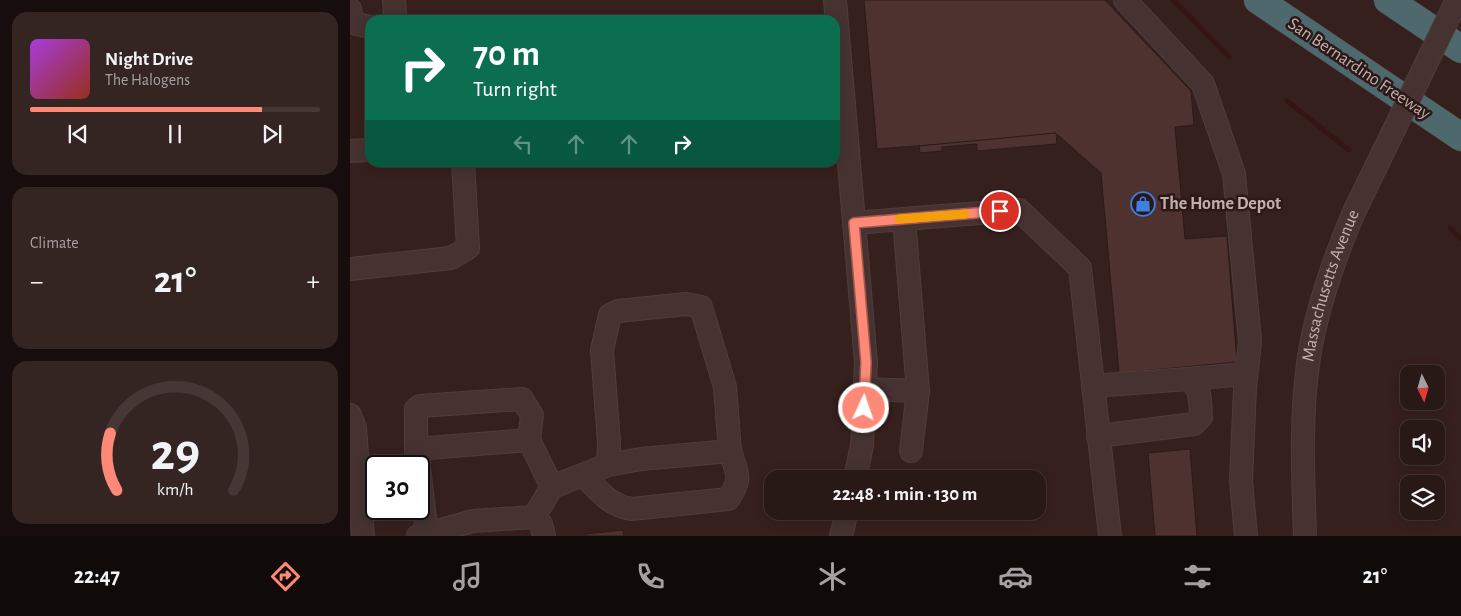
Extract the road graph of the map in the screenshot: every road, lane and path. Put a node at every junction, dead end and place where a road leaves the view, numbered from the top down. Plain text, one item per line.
1 (394, 0) edge
2 (835, 0) edge
3 (1125, 0) edge
4 (1258, 0) edge
5 (1388, 0) edge
6 (1457, 0) edge
7 (350, 9) edge
8 (394, 15) edge
9 (836, 15) edge
10 (365, 25) edge
11 (1461, 49) edge
12 (840, 85) edge
13 (1461, 138) edge
14 (365, 150) edge
15 (350, 152) edge
16 (463, 167) edge
17 (904, 219) junction
18 (854, 223) junction
19 (350, 269) edge
20 (1246, 374) junction
21 (1187, 379) junction
22 (1093, 386) junction
23 (865, 389) junction
24 (918, 391) junction
25 (350, 415) edge
26 (1098, 436) junction
27 (529, 440) junction
28 (730, 451) junction
29 (911, 451) dead end
30 (418, 455) edge
31 (430, 459) edge
32 (608, 465) junction
33 (857, 470) edge
34 (583, 475) junction
35 (552, 487) junction
36 (422, 520) edge
37 (845, 520) edge
38 (539, 527) edge
39 (474, 529) edge
40 (423, 535) edge
41 (363, 536) edge
42 (841, 536) edge
43 (1110, 536) edge
44 (1246, 536) edge
45 (1305, 536) edge

1 - 8 street
2 - 9 street
3 - 20 street
4 - 13 highway, San Bernardino Freeway
5 - 11 highway
6 - 45 street, Massachusetts Avenue, bridge
7 - 10 street
12 - 18 street
14 - 15 street
16 - 19 street
17 - 18 street
17 - 22 street
17 - 24 street
18 - 23 street
20 - 21 street
20 - 44 street
21 - 22 street
21 - 26 street
22 - 26 street
23 - 24 street
23 - 33 street
24 - 29 street
25 - 41 street
26 - 43 street
27 - 30 street
27 - 31 street
27 - 35 street
28 - 32 street
28 - 32 street
28 - 34 street
32 - 34 street
34 - 35 street
35 - 38 street
36 - 40 street
37 - 42 street
38 - 39 street
39 - 40 street

